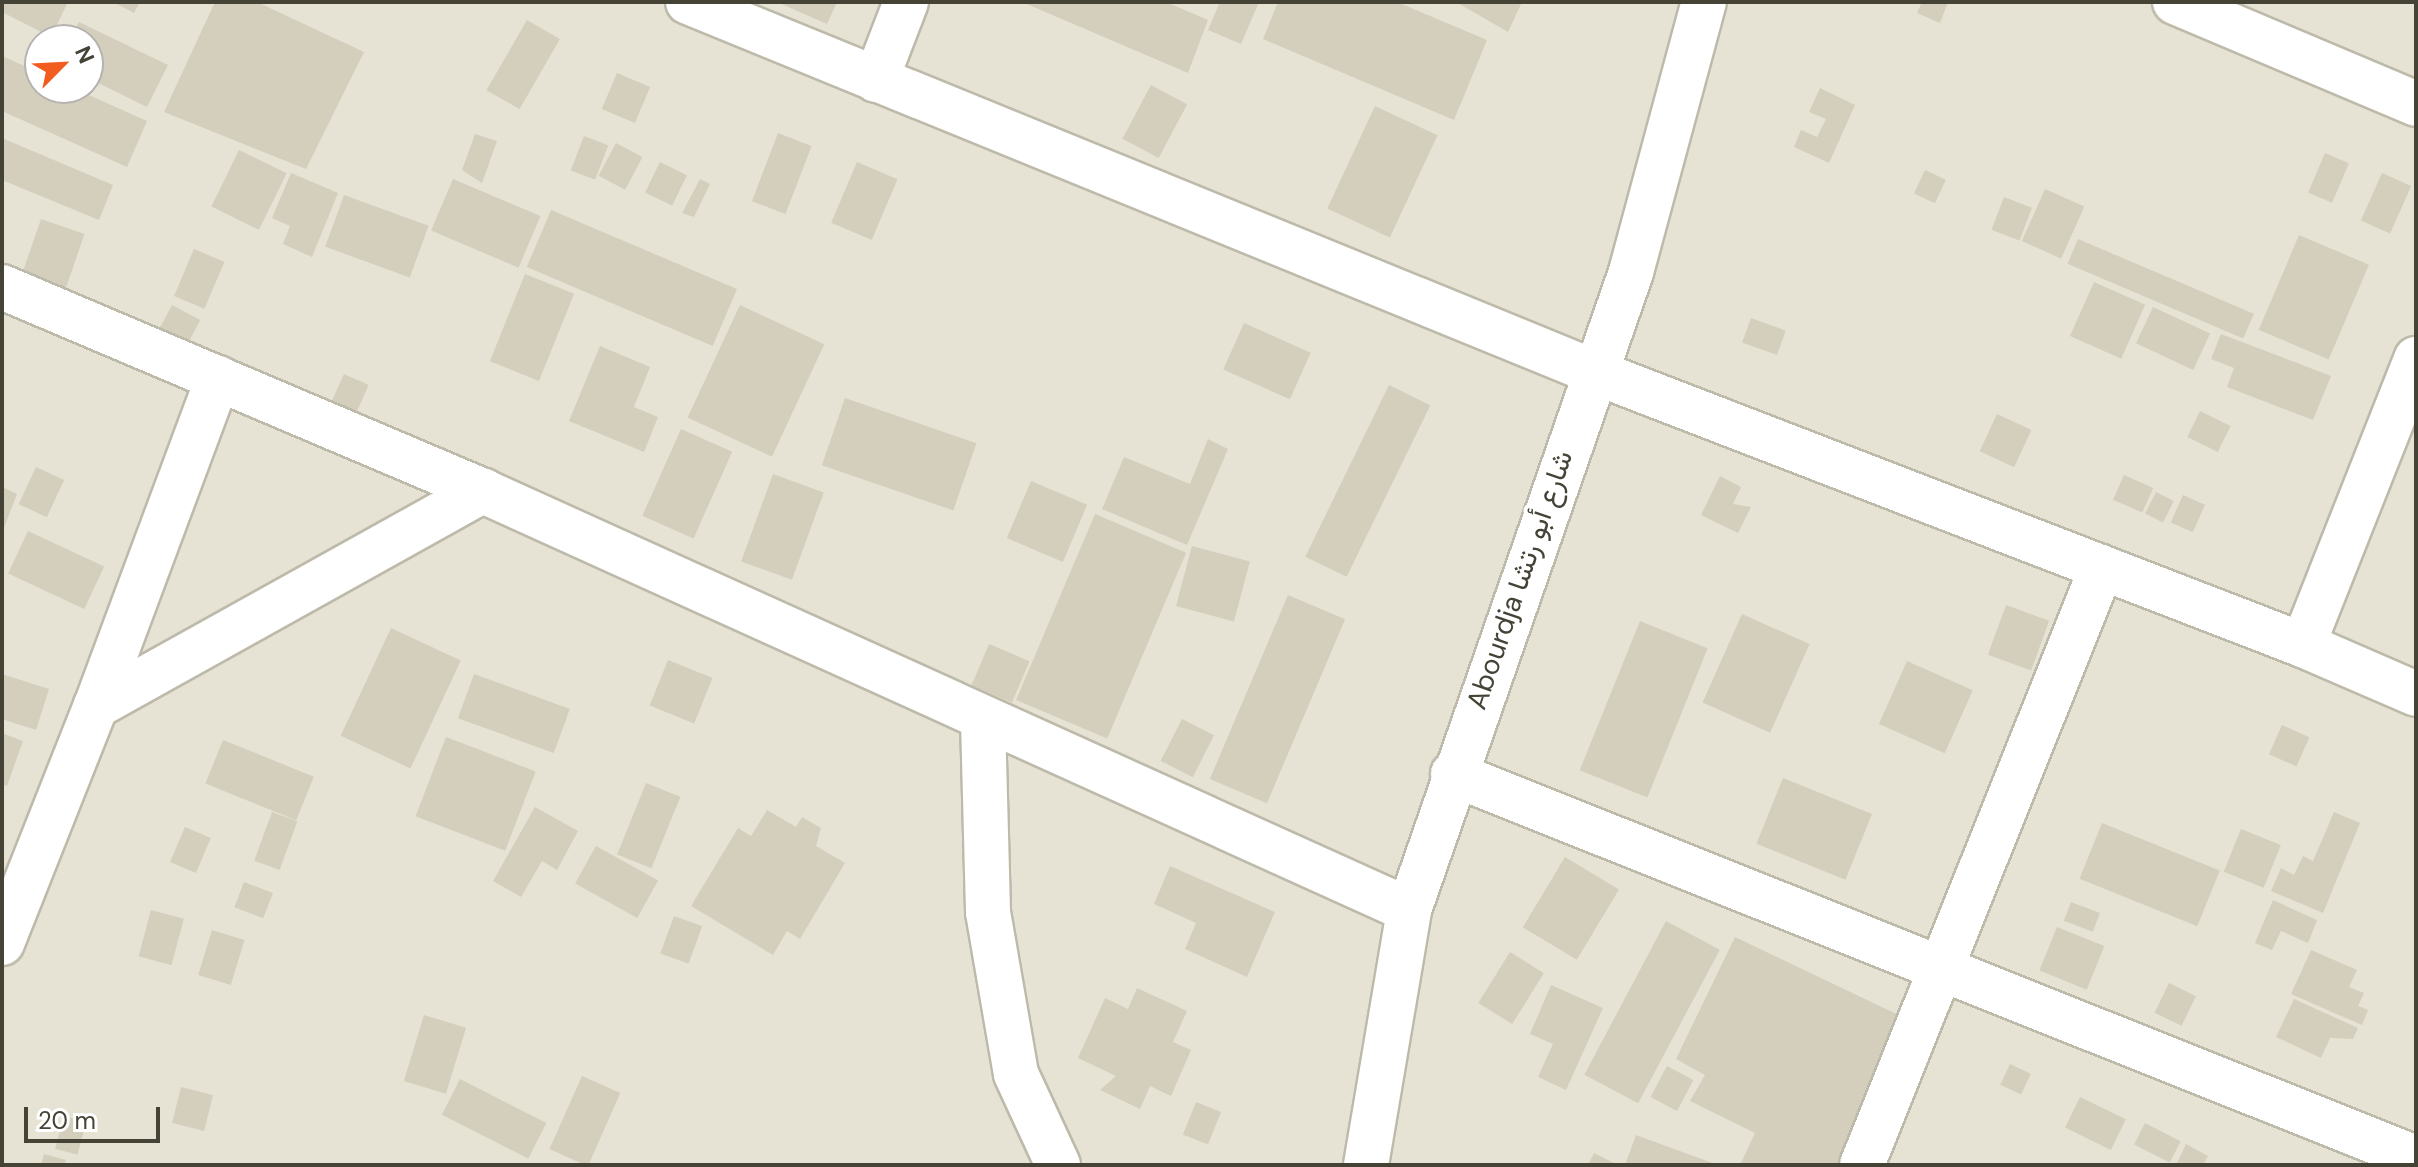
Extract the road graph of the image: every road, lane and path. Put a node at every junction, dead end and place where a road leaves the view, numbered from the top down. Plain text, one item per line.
1 (688, 2) edge
2 (906, 2) edge
3 (1704, 2) edge
4 (2175, 2) edge
5 (876, 80) junction
6 (2416, 104) edge
7 (2, 287) edge
8 (2416, 359) edge
9 (1592, 371) junction
10 (218, 378) junction
11 (483, 491) junction
12 (2102, 567) junction
13 (2303, 645) junction
14 (2416, 694) edge
15 (96, 706) junction
16 (983, 720) junction
17 (1453, 774) junction
18 (1409, 910) junction
19 (2, 943) edge
20 (1943, 971) junction
21 (2416, 1158) edge
22 (1058, 1165) edge
23 (1366, 1165) edge
24 (1862, 1165) edge

1 - 5 street
2 - 5 street
3 - 9 street, Abourdja شارع أبو رتشا
4 - 6 street
5 - 9 street
7 - 10 street
8 - 13 street
9 - 12 street
9 - 17 street, Abourdja شارع أبو رتشا
10 - 11 street
10 - 15 street
11 - 15 street
11 - 16 street
12 - 13 street
12 - 20 street
13 - 14 street
15 - 19 street
16 - 18 street
16 - 22 street
17 - 18 street, Abourdja شارع أبو رتشا
17 - 20 street
18 - 23 street, Abourdja شارع أبو رتشا
20 - 21 street
20 - 24 street

